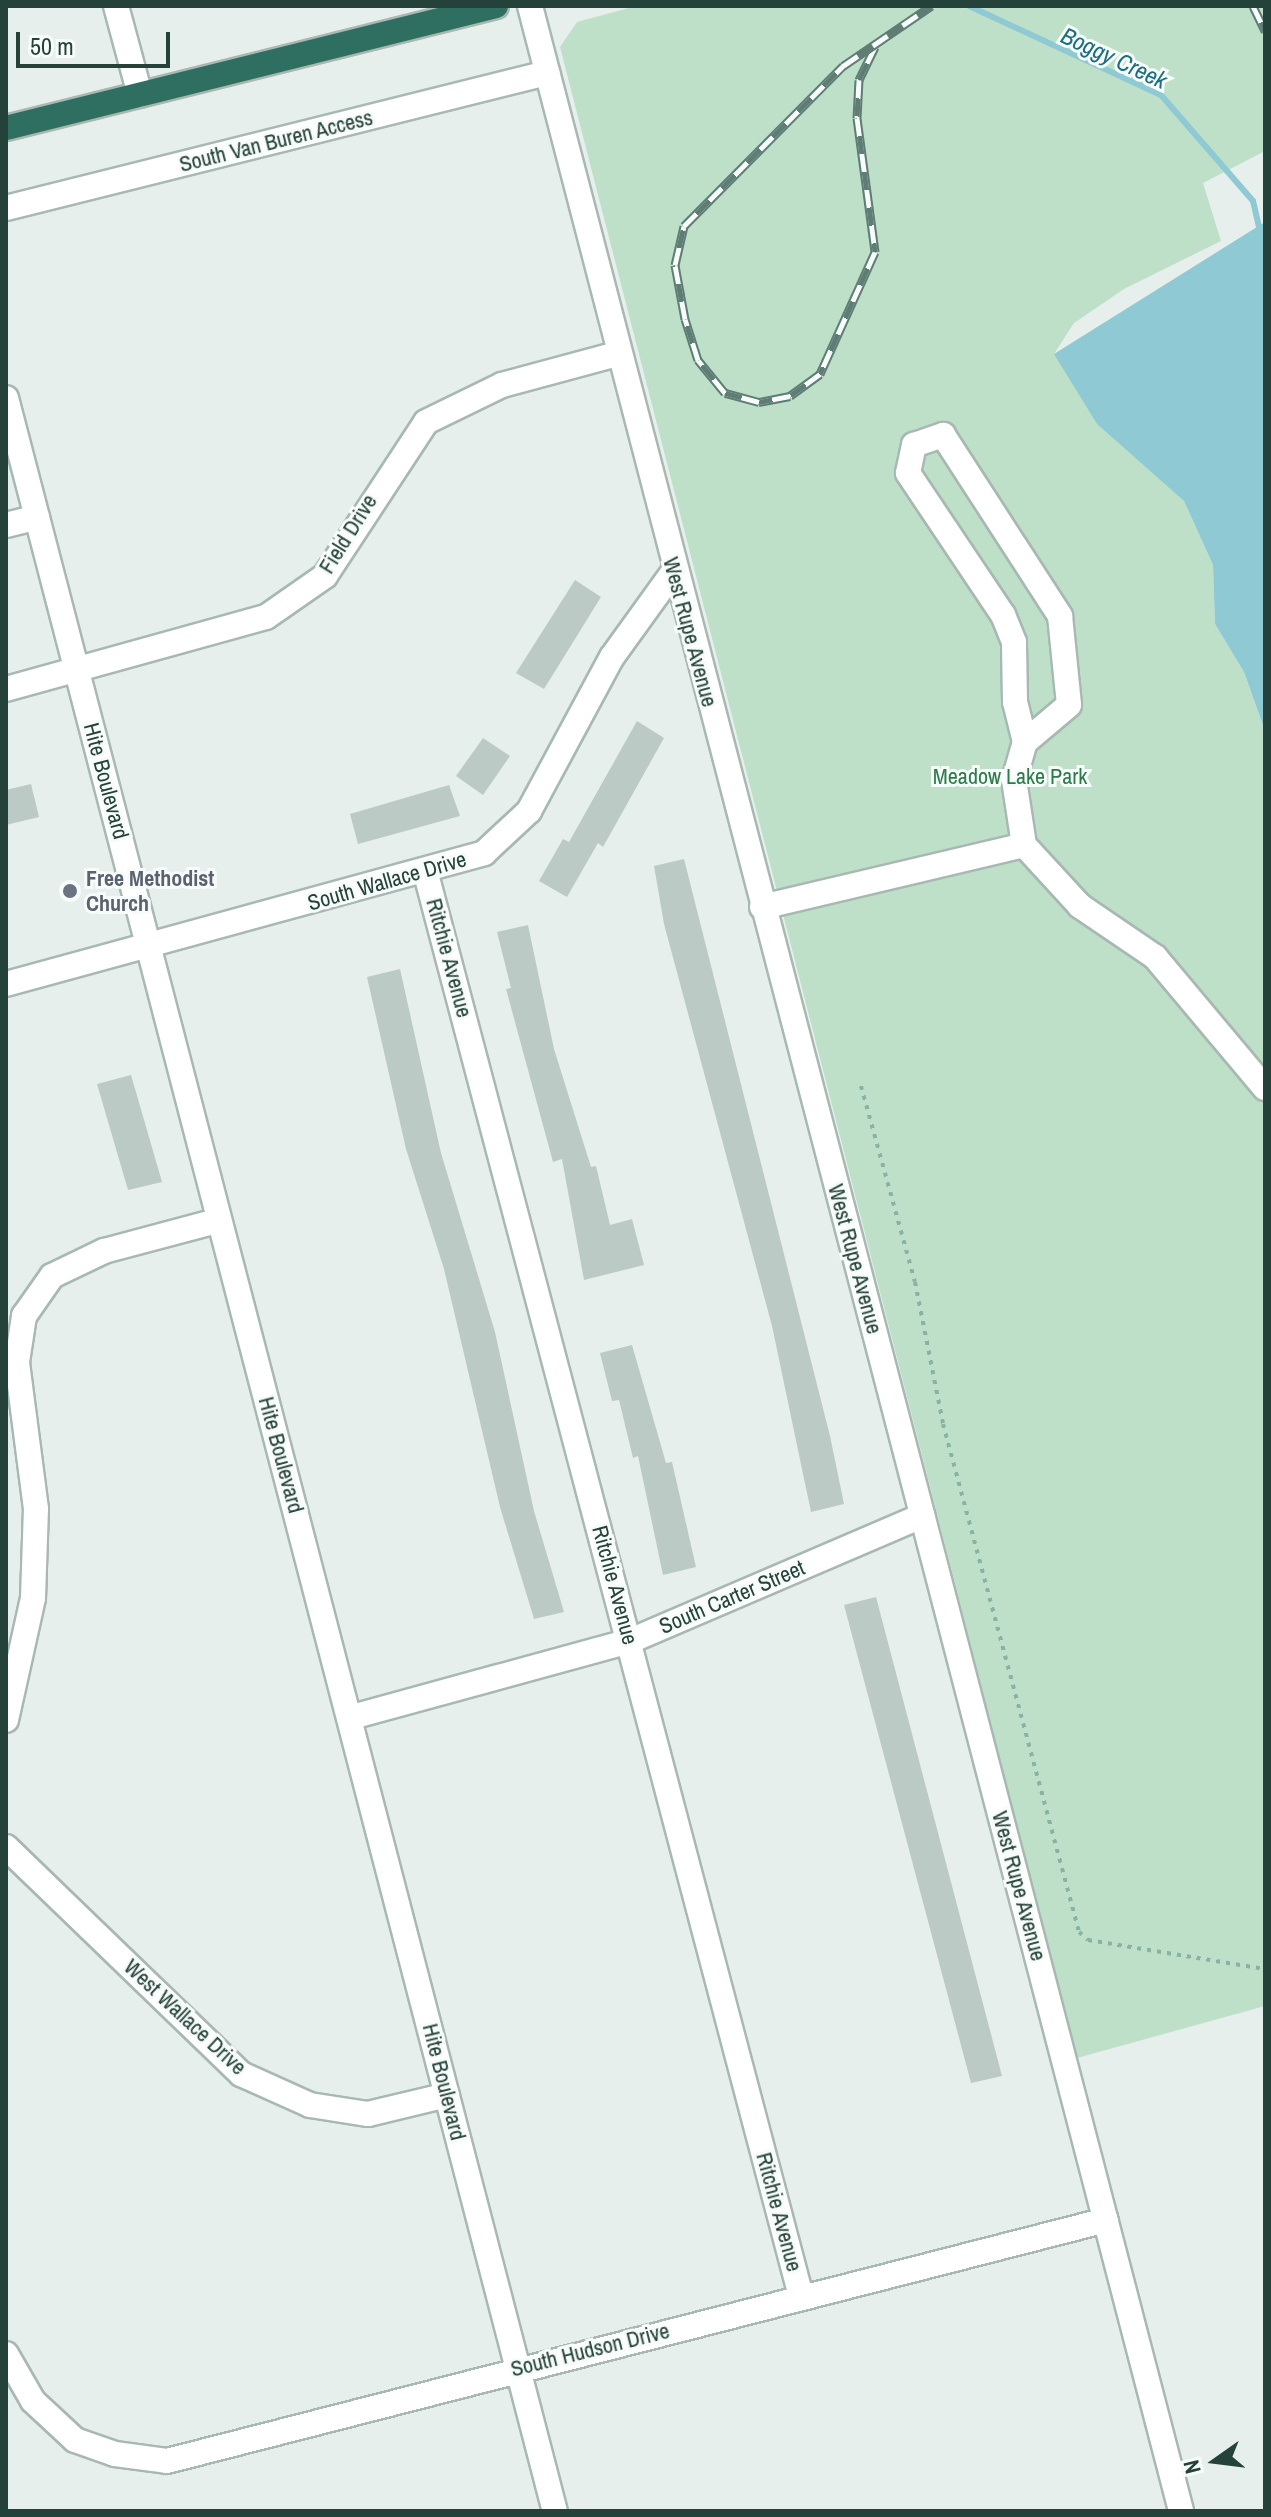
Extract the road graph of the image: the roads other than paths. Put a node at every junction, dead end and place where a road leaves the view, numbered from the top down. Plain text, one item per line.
1 (116, 6) edge
2 (530, 6) edge
3 (492, 7) edge
4 (432, 14) edge
5 (547, 73) junction
6 (140, 95) junction
7 (6, 128) edge
8 (6, 208) edge
9 (617, 354) junction
10 (6, 398) edge
11 (37, 517) junction
12 (6, 525) edge
13 (674, 571) junction
14 (76, 670) junction
15 (6, 689) edge
16 (1025, 742) junction
17 (1024, 845) junction
18 (426, 874) junction
19 (762, 907) junction
20 (150, 944) junction
21 (6, 984) edge
22 (1265, 1088) edge
23 (217, 1221) junction
24 (922, 1516) junction
25 (630, 1641) junction
26 (352, 1717) junction
27 (6, 1720) edge
28 (6, 1847) edge
29 (447, 2095) junction
30 (1106, 2220) junction
31 (801, 2296) junction
32 (6, 2354) edge
33 (518, 2368) junction
34 (555, 2511) edge
35 (1180, 2511) edge

1 - 6 street
2 - 5 street, West Rupe Avenue
3 - 4 highway
4 - 6 highway
5 - 8 street, South Van Buren Access
5 - 9 street, West Rupe Avenue
6 - 7 highway
9 - 13 street, West Rupe Avenue
9 - 14 street, Field Drive
10 - 11 street, Hite Boulevard
11 - 12 street
11 - 14 street, Hite Boulevard
13 - 18 street, South Wallace Drive
13 - 19 street, West Rupe Avenue
14 - 15 street, Field Drive
14 - 20 street, Hite Boulevard
16 - 16 street
16 - 17 street
17 - 19 street
17 - 22 street
18 - 20 street, South Wallace Drive
18 - 25 street, Ritchie Avenue
19 - 24 street, West Rupe Avenue
20 - 21 street, South Wallace Drive
20 - 23 street, Hite Boulevard
23 - 26 street, Hite Boulevard
23 - 27 street
24 - 25 street, South Carter Street
24 - 30 street, West Rupe Avenue
25 - 26 street, South Carter Street
25 - 31 street, Ritchie Avenue
26 - 29 street, Hite Boulevard
28 - 29 street, West Wallace Drive
29 - 33 street, Hite Boulevard
30 - 31 street, South Hudson Drive
30 - 35 street, West Rupe Avenue
31 - 33 street, South Hudson Drive
32 - 33 street, South Hudson Drive
33 - 34 street, Hite Boulevard

